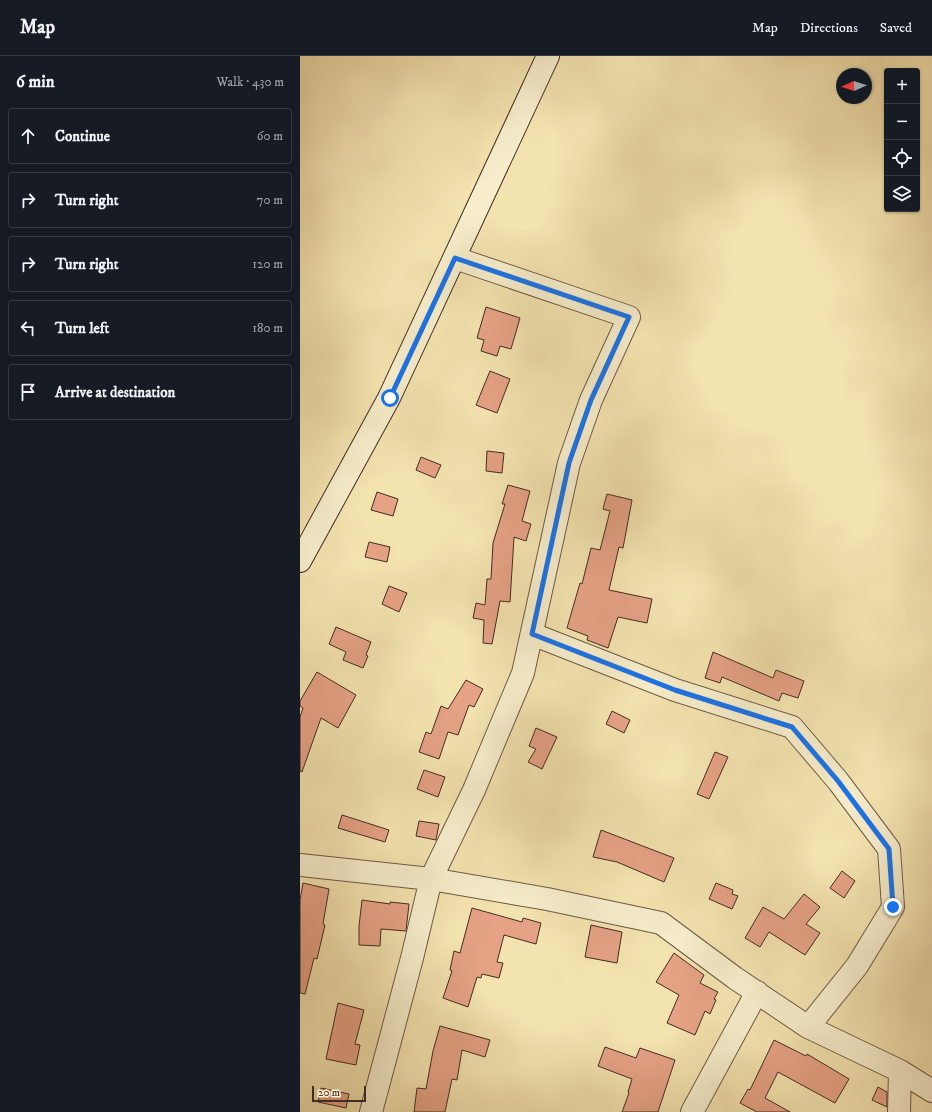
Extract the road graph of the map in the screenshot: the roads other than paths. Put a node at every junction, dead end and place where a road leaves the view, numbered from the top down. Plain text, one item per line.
1 (548, 56) edge
2 (455, 258) junction
3 (300, 561) edge
4 (532, 634) junction
5 (300, 865) edge
6 (431, 879) junction
7 (756, 992) junction
8 (808, 1027) junction
9 (900, 1071) junction
10 (932, 1092) edge
11 (371, 1112) edge
12 (692, 1112) edge
13 (899, 1112) edge

1 - 2 street
2 - 3 street
2 - 4 street
4 - 6 street
4 - 8 street
5 - 6 street
6 - 7 street
6 - 11 street
7 - 8 street
7 - 12 street
8 - 9 street
9 - 10 street
9 - 13 street

